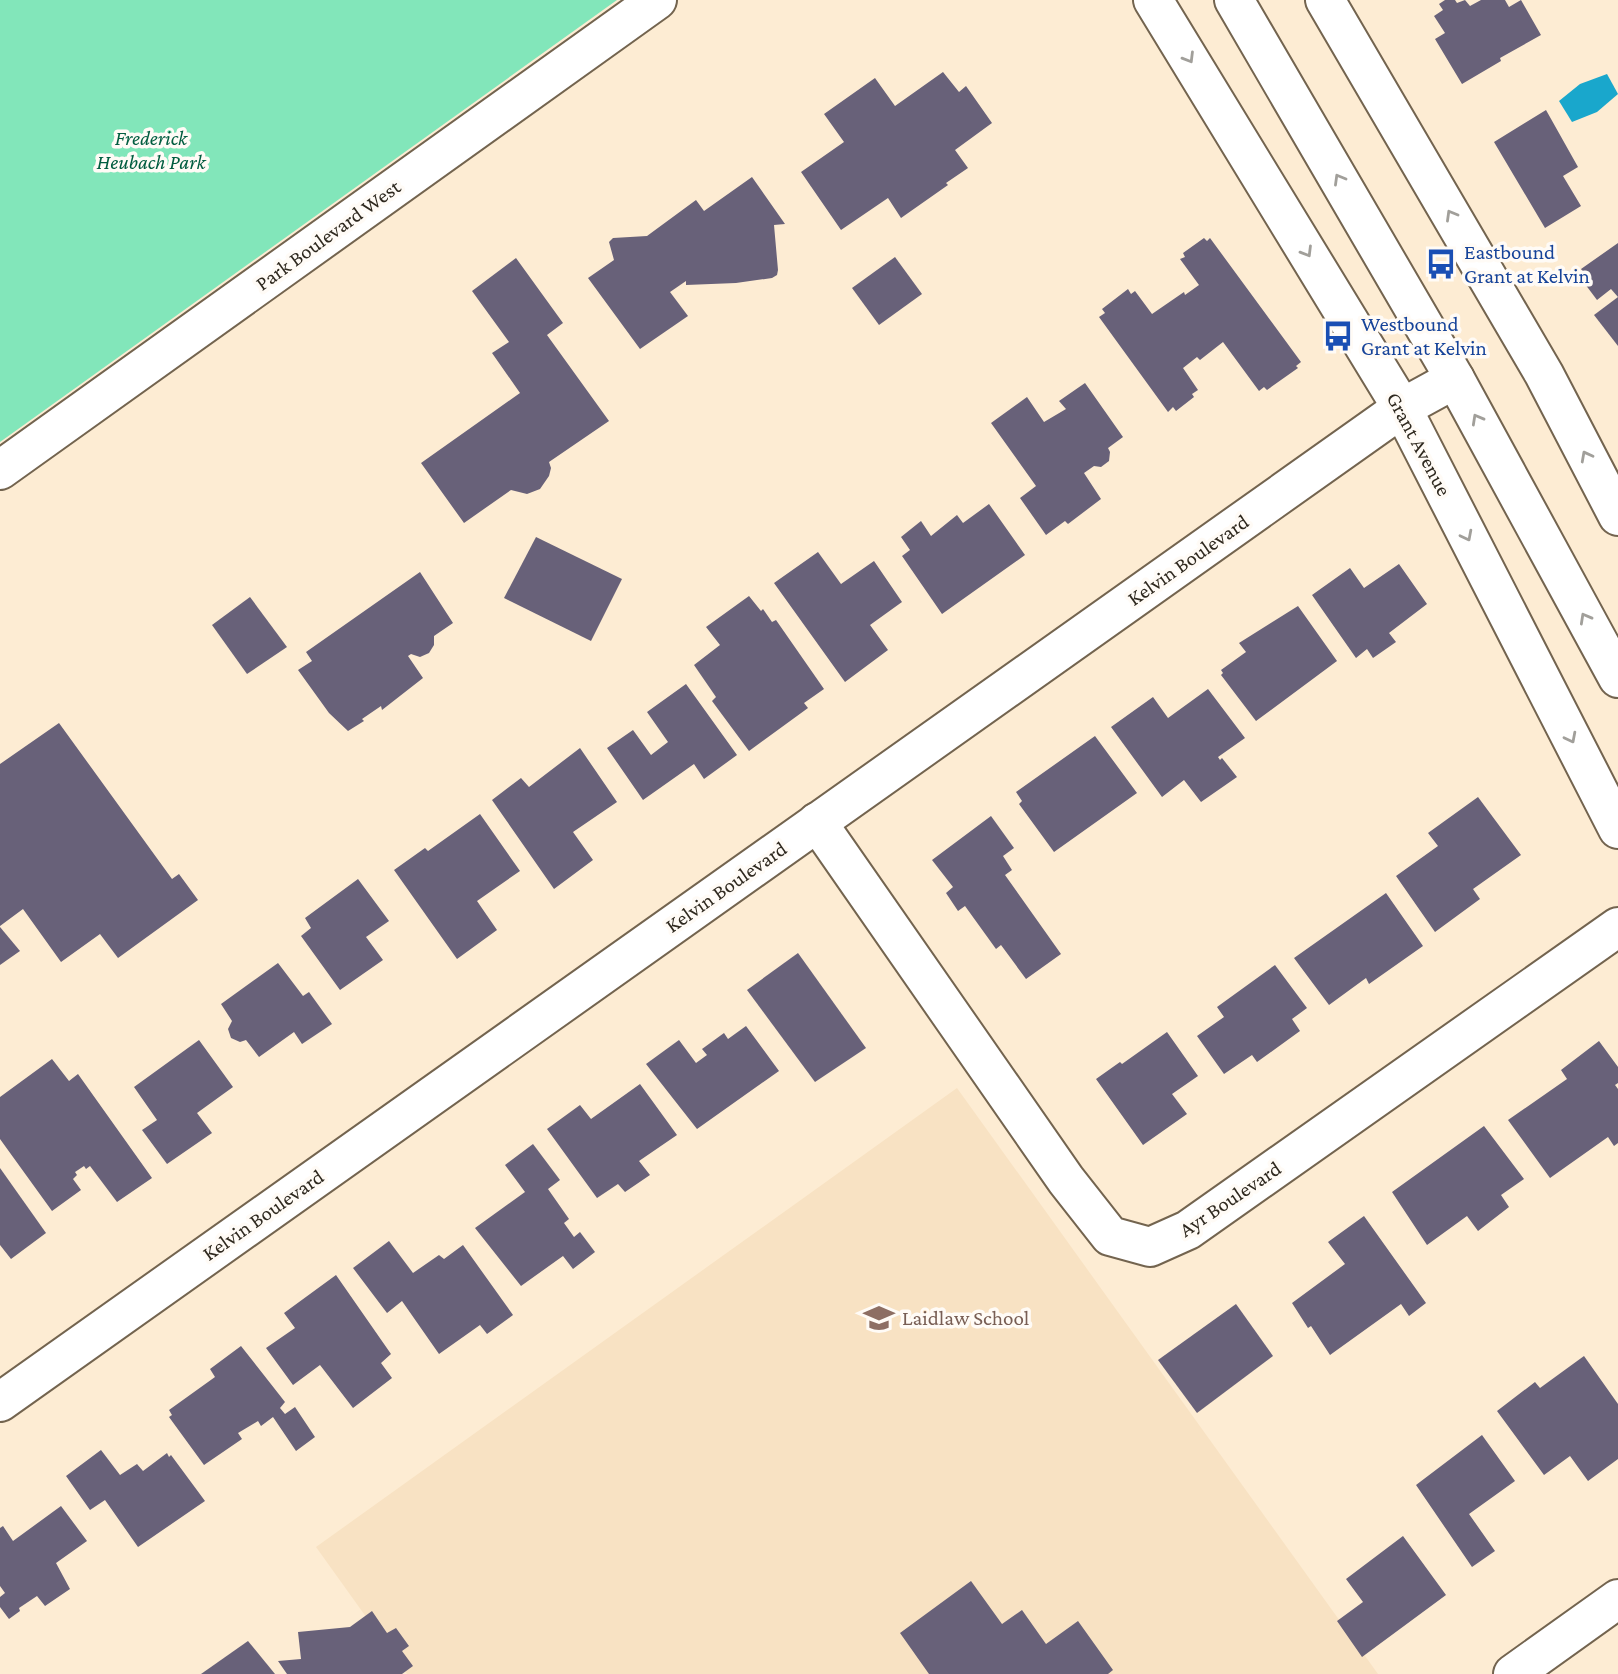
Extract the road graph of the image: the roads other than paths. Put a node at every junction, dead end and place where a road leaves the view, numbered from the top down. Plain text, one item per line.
1 (657, 0) edge
2 (1153, 0) edge
3 (1234, 0) edge
4 (1325, 0) edge
5 (1455, 379) junction
6 (1402, 408) junction
7 (0, 470) edge
8 (1618, 516) edge
9 (1618, 678) edge
10 (817, 822) junction
11 (1618, 829) edge
12 (1618, 927) edge
13 (0, 1402) edge
14 (1618, 1599) edge
15 (1513, 1674) edge

1 - 7 street, Park Boulevard West
2 -> 6 street, Grant Avenue
5 -> 3 street
8 -> 4 street
5 - 6 street, Kelvin Boulevard
9 -> 5 street
6 - 10 street, Kelvin Boulevard
6 -> 11 street, Grant Avenue
10 - 12 street, Ayr Boulevard
10 - 13 street, Kelvin Boulevard
14 - 15 street

